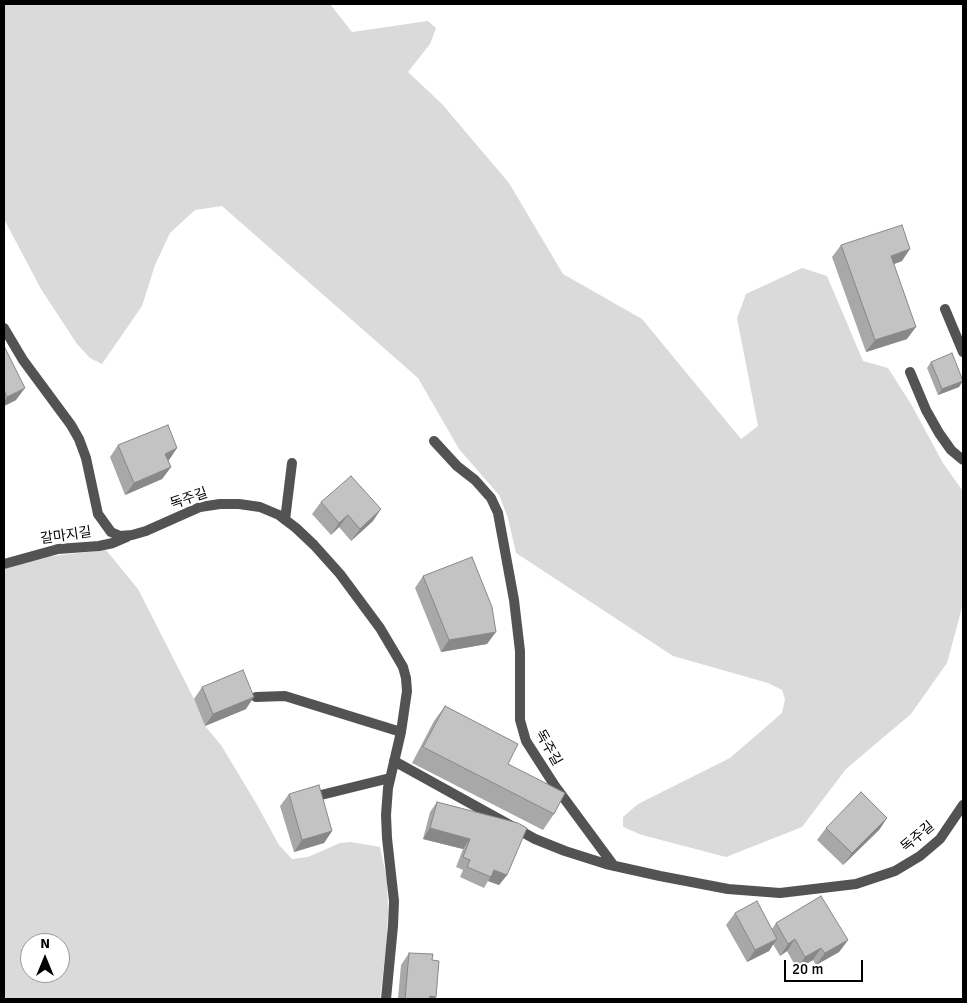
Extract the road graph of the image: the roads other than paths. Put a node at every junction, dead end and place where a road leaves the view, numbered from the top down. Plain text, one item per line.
1 (945, 309) dead end
2 (4, 328) edge
3 (963, 352) edge
4 (910, 372) dead end
5 (434, 441) dead end
6 (963, 460) edge
7 (292, 463) dead end
8 (285, 520) junction
9 (132, 535) junction
10 (4, 564) edge
11 (256, 697) edge
12 (401, 732) junction
13 (394, 761) junction
14 (390, 778) junction
15 (321, 795) edge
16 (963, 805) edge
17 (614, 866) junction
18 (386, 999) edge

1 - 3 lane
2 - 9 lane
4 - 6 lane
5 - 17 lane, 독주길
7 - 8 lane
8 - 9 lane, 독주길
8 - 12 lane, 독주길
9 - 10 lane, 갈마지길
11 - 12 lane
12 - 13 lane, 독주길
13 - 14 lane, 독주길
13 - 17 lane, 독주길
14 - 15 lane
14 - 18 lane, 독주길
16 - 17 lane, 독주길

